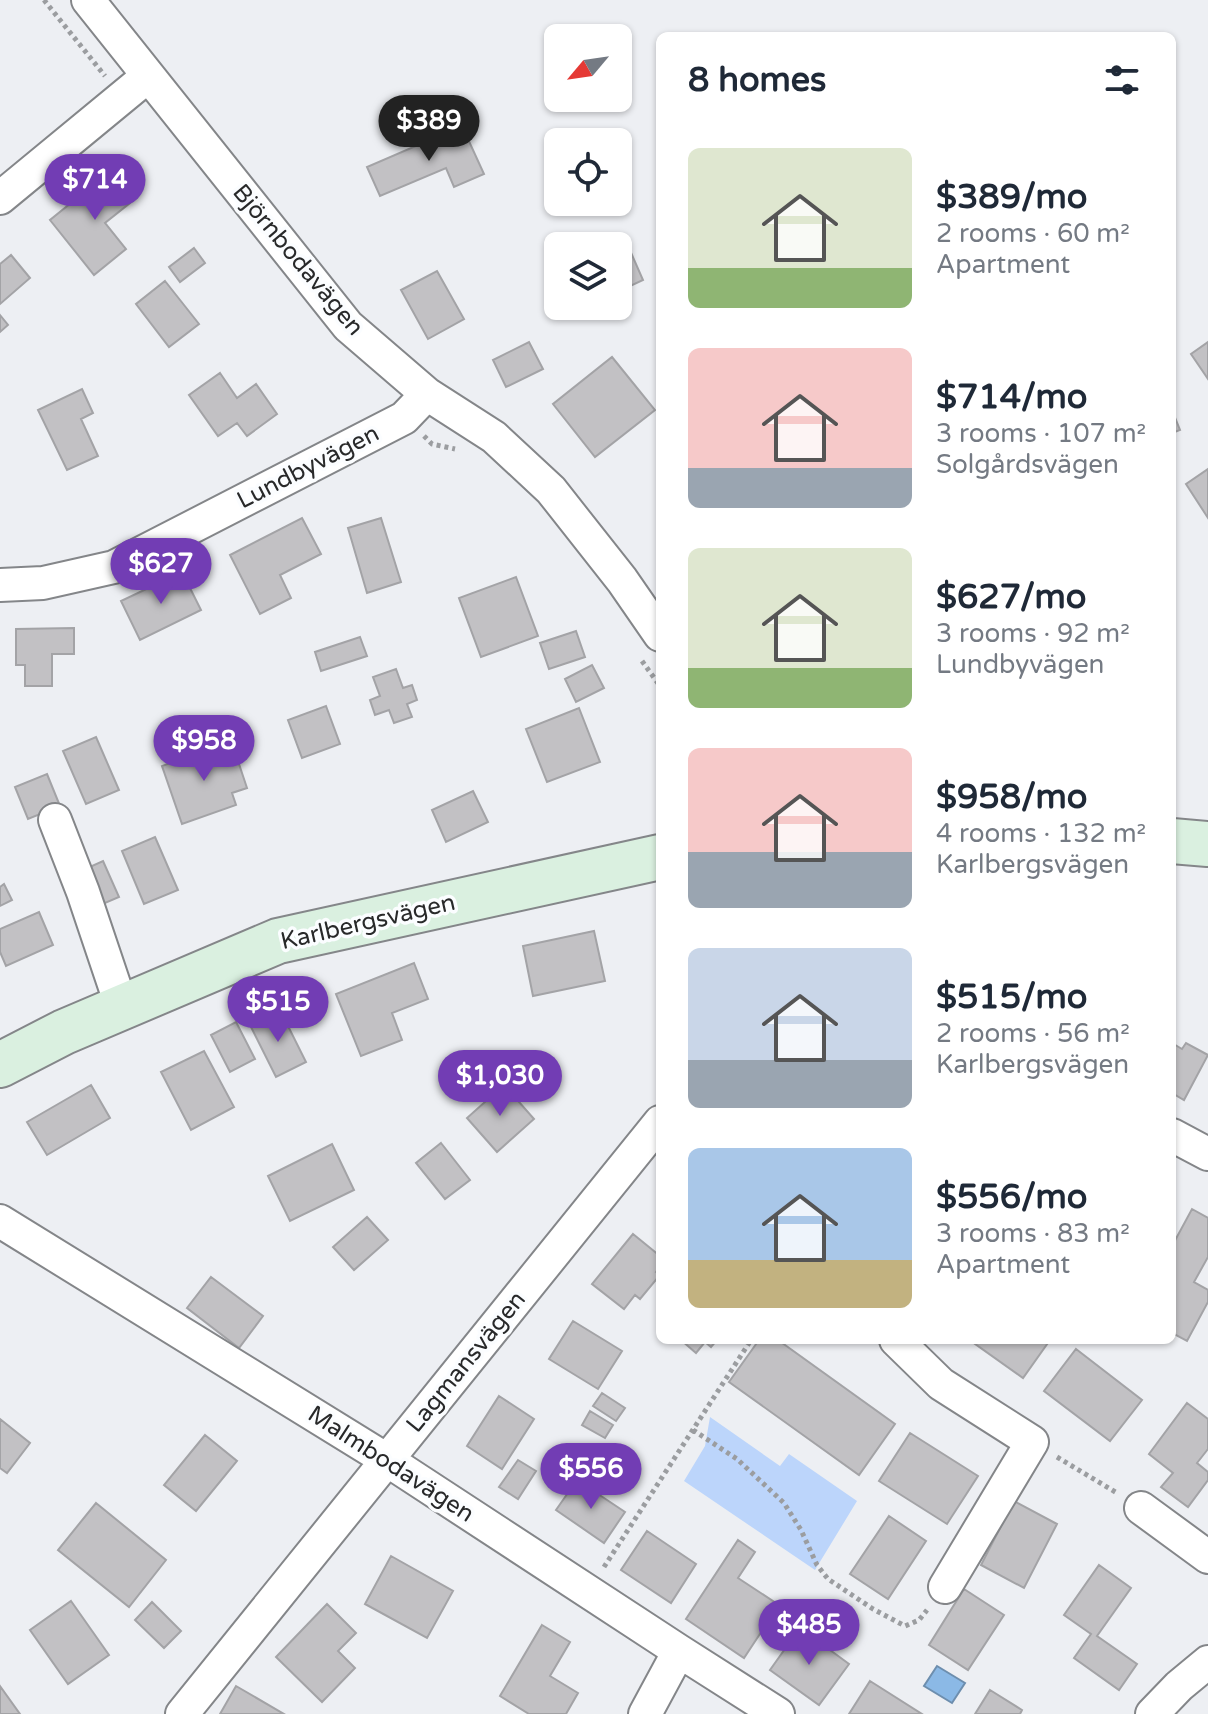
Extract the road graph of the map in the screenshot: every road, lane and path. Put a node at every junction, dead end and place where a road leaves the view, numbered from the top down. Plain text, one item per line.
1 (88, 0) edge
2 (148, 76) junction
3 (0, 198) edge
4 (427, 394) junction
5 (0, 585) edge
6 (656, 629) edge
7 (55, 820) dead end
8 (1176, 841) edge
9 (1208, 844) edge
10 (656, 858) edge
11 (122, 1008) junction
12 (0, 1065) edge
13 (656, 1127) edge
14 (1176, 1137) edge
15 (1208, 1154) edge
16 (0, 1221) edge
17 (748, 1344) edge
18 (900, 1344) edge
19 (693, 1430) junction
20 (1032, 1442) junction
21 (387, 1460) junction
22 (1141, 1508) joint
23 (1208, 1557) edge
24 (945, 1587) joint
25 (588, 1592) junction
26 (679, 1651) junction
27 (1208, 1662) edge
28 (182, 1714) edge
29 (645, 1714) edge
30 (778, 1714) edge
31 (1152, 1714) edge

1 - 2 street, Björnbodavägen
2 - 3 street
2 - 4 street, Björnbodavägen
4 - 5 street, Lundbyvägen
4 - 6 street, Björnbodavägen
7 - 11 street
8 - 9 street
10 - 11 street, Karlbergsvägen
11 - 12 street, Karlbergsvägen
13 - 21 street, Lagmansvägen
14 - 15 street
16 - 21 street, Malmbodavägen
17 - 19 path
18 - 20 street
19 - 24 path
19 - 25 path
20 - 22 path
20 - 24 street
21 - 25 street, Malmbodavägen
21 - 28 street, Lagmansvägen
22 - 23 street
25 - 26 street, Malmbodavägen
26 - 29 street
26 - 30 street, Malmbodavägen
27 - 31 street

